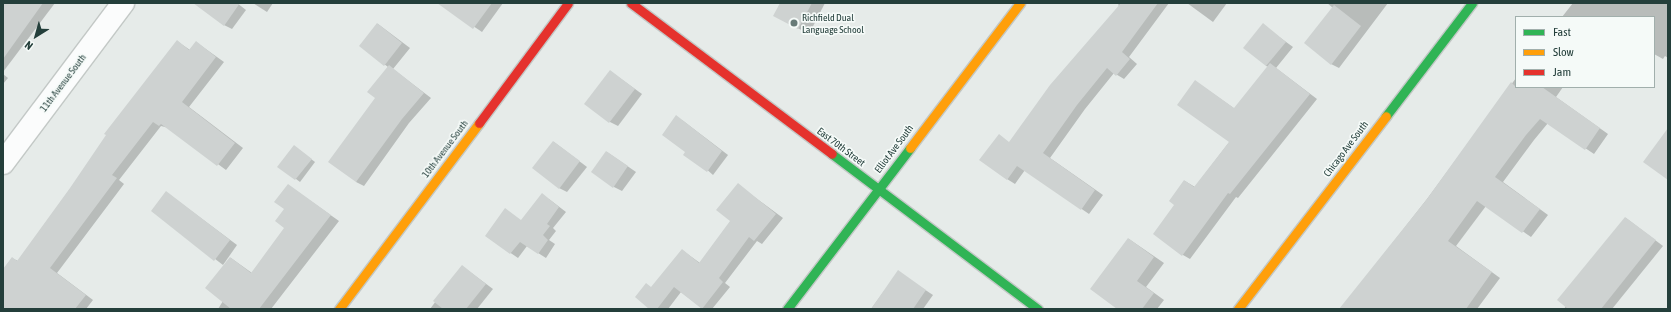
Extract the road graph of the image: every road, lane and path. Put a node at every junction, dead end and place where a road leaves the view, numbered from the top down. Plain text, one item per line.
1 (122, 3) edge
2 (568, 3) edge
3 (631, 3) edge
4 (1020, 3) edge
5 (1472, 3) edge
6 (3, 163) edge
7 (878, 189) junction
8 (339, 309) edge
9 (787, 309) edge
10 (1038, 309) edge
11 (1238, 309) edge

1 - 6 street, 11th Avenue South
2 - 8 street, 10th Avenue South
3 - 7 street, East 70th Street
4 - 7 street, Elliot Ave South
5 - 11 street, Chicago Ave South
7 - 9 street, Elliot Ave South
7 - 10 street, East 70th Street

